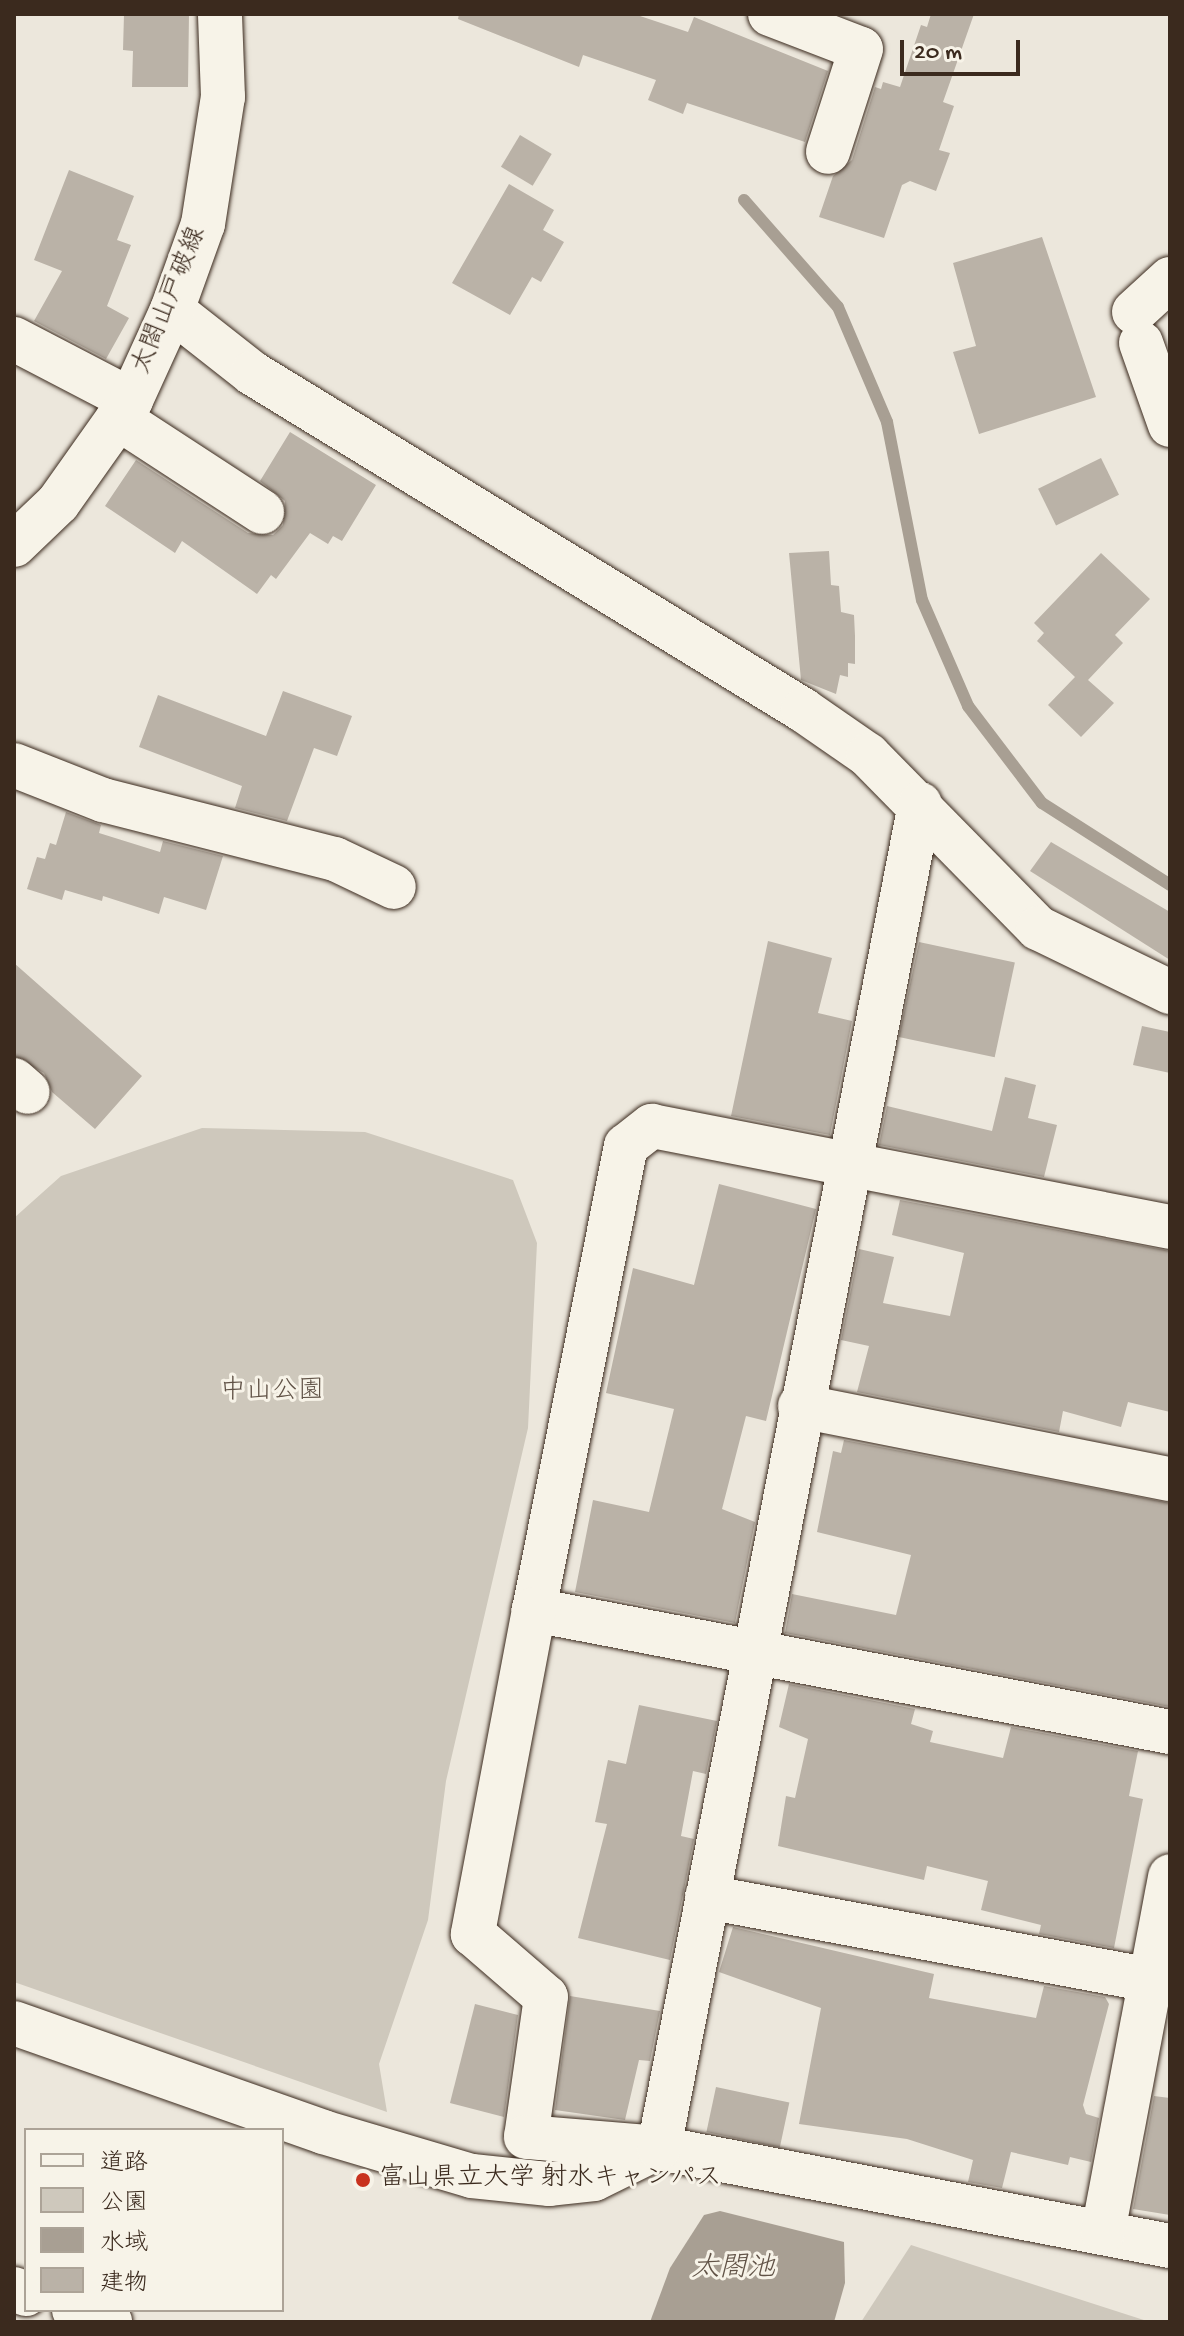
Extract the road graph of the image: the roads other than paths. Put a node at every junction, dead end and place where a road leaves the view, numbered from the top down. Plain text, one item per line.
1 (220, 14) edge
2 (770, 14) edge
3 (828, 152) dead end
4 (1170, 279) edge
5 (172, 310) junction
6 (14, 339) edge
7 (125, 409) junction
8 (1170, 425) edge
9 (262, 512) dead end
10 (14, 545) edge
11 (14, 765) edge
12 (920, 804) junction
13 (394, 887) dead end
14 (1170, 992) edge
15 (846, 1168) junction
16 (1170, 1227) edge
17 (800, 1406) junction
18 (1170, 1479) edge
19 (534, 1610) junction
20 (752, 1652) junction
21 (1170, 1732) edge
22 (1170, 1876) edge
23 (707, 1897) junction
24 (1161, 1982) edge
25 (14, 2023) edge
26 (659, 2148) junction
27 (1103, 2232) junction
28 (1170, 2246) edge
29 (80, 2312) edge
30 (110, 2322) edge

1 - 5 street, 太閤山戸破線
2 - 3 street
4 - 8 street
5 - 7 street, 太閤山戸破線
5 - 12 street
6 - 7 street
7 - 9 street
7 - 10 street, 太閤山戸破線
11 - 13 street
12 - 14 street
12 - 15 street
15 - 16 street
15 - 17 street
15 - 19 street
17 - 18 street
17 - 20 street
19 - 20 street
19 - 26 street
20 - 21 street
20 - 23 street
22 - 24 street
23 - 24 street
23 - 26 street
24 - 27 street
25 - 26 street
26 - 27 street
27 - 28 street
29 - 30 street

